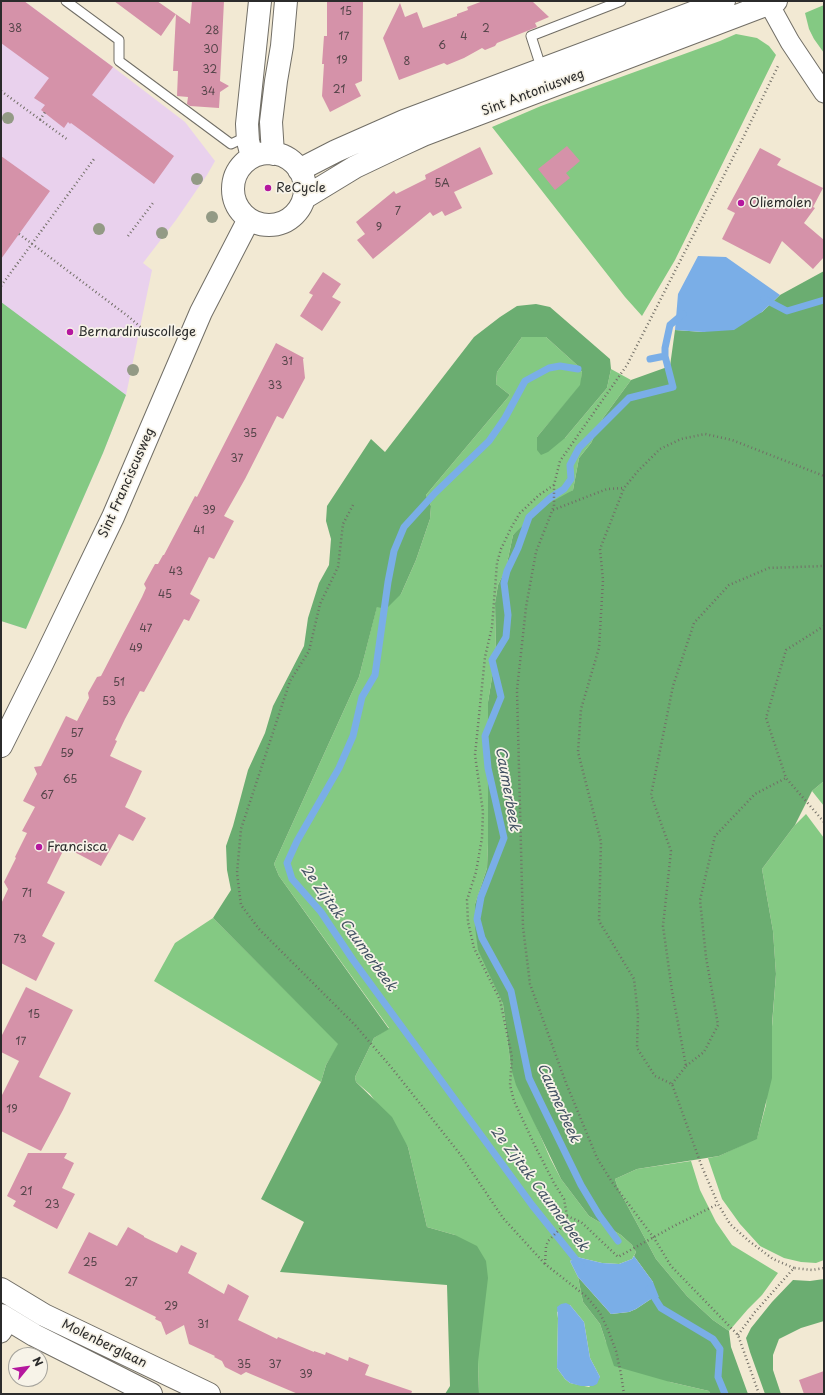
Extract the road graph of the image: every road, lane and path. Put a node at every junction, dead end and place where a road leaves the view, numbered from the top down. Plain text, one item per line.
1 (66, 1) edge
2 (260, 1) edge
3 (286, 1) edge
4 (621, 1) edge
5 (724, 1) edge
6 (771, 2) edge
7 (790, 42) junction
8 (542, 70) junction
9 (1, 91) edge
10 (824, 93) edge
11 (45, 112) dead end
12 (40, 120) junction
13 (248, 136) junction
14 (68, 140) dead end
15 (273, 154) junction
16 (252, 157) junction
17 (94, 159) dead end
18 (299, 170) junction
19 (304, 198) junction
20 (153, 203) dead end
21 (249, 219) junction
22 (19, 234) dead end
23 (128, 236) dead end
24 (31, 243) junction
25 (1, 286) edge
26 (146, 332) dead end
27 (824, 476) edge
28 (554, 485) junction
29 (624, 488) junction
30 (353, 505) dead end
31 (553, 510) junction
32 (824, 566) edge
33 (824, 626) edge
34 (1, 746) edge
35 (786, 778) junction
36 (824, 822) edge
37 (686, 1066) junction
38 (672, 1084) junction
39 (718, 1204) junction
40 (567, 1216) junction
41 (654, 1238) junction
42 (545, 1264) junction
43 (794, 1268) junction
44 (824, 1268) edge
45 (1, 1289) edge
46 (4, 1323) edge
47 (738, 1336) junction
48 (151, 1394) edge
49 (209, 1394) edge
50 (624, 1394) edge
51 (759, 1394) edge

1 - 13 lane
2 - 13 street
3 - 15 street
4 - 8 lane
5 - 8 street, Sint Antoniusweg
6 - 7 street
6 - 19 street, Sint Antoniusweg
7 - 10 street
7 - 28 path
8 - 18 street, Sint Antoniusweg
9 - 12 path
11 - 12 path
12 - 14 path
13 - 16 street
15 - 16 street
15 - 18 street
16 - 21 street
17 - 24 path
18 - 19 street
19 - 21 street
20 - 23 path
21 - 34 street, Sint Franciscusweg
22 - 24 path
24 - 25 path
24 - 26 path
27 - 29 path
28 - 31 path
28 - 40 path
29 - 31 path
29 - 38 path
30 - 42 path
31 - 41 path
32 - 37 path
33 - 35 path
35 - 36 path
35 - 37 path
37 - 38 path
38 - 39 path
39 - 41 path
39 - 43 path
40 - 41 path
40 - 42 path
41 - 47 path
42 - 50 path
43 - 44 path
43 - 47 path
45 - 49 street, Molenberglaan
46 - 48 street, Molenberglaan
47 - 51 path

